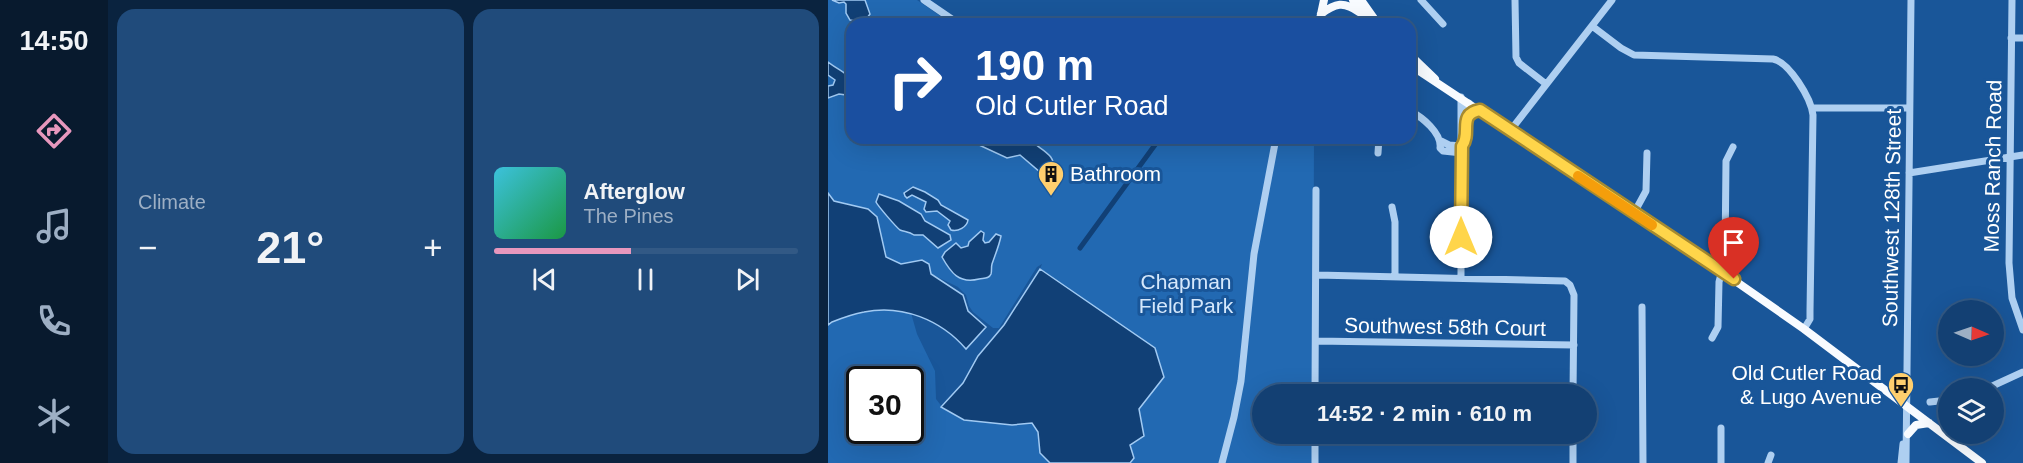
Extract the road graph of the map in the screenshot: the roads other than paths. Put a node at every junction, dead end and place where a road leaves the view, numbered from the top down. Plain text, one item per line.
1 (924, 0) edge
2 (1324, 0) edge
3 (1353, 0) edge
4 (1361, 0) edge
5 (1366, 0) edge
6 (1421, 0) edge
7 (1515, 0) edge
8 (1612, 0) edge
9 (1911, 0) edge
10 (2012, 0) edge
11 (1359, 12) junction
12 (1321, 14) junction
13 (950, 18) edge
14 (1319, 18) edge
15 (1364, 18) edge
16 (1375, 18) edge
17 (1376, 18) edge
18 (1443, 24) dead end
19 (1592, 26) junction
20 (2011, 38) junction
21 (2023, 38) edge
22 (1416, 61) edge
23 (1416, 69) edge
24 (1435, 80) junction
25 (1546, 84) junction
26 (1461, 97) junction
27 (1469, 103) junction
28 (1812, 108) junction
29 (1909, 108) junction
30 (1480, 110) junction
31 (1416, 115) edge
32 (1466, 123) junction
33 (1510, 131) junction
34 (1275, 144) edge
35 (1379, 144) edge
36 (1732, 147) dead end
37 (1462, 150) junction
38 (1378, 153) dead end
39 (1647, 153) dead end
40 (2023, 154) edge
41 (2010, 156) junction
42 (1909, 173) junction
43 (1316, 190) dead end
44 (1392, 207) dead end
45 (1634, 213) junction
46 (1721, 271) junction
47 (1317, 276) junction
48 (1395, 277) junction
49 (1461, 278) junction
50 (1642, 307) dead end
51 (1804, 329) junction
52 (2023, 330) edge
53 (1712, 338) dead end
54 (1316, 341) junction
55 (1574, 345) junction
56 (2023, 372) edge
57 (2004, 381) edge
58 (1315, 384) edge
59 (1573, 384) edge
60 (1938, 401) edge
61 (1930, 402) dead end
62 (1907, 407) junction
63 (1929, 423) junction
64 (1721, 428) dead end
65 (1908, 437) junction
66 (1315, 444) edge
67 (1573, 444) edge
68 (1222, 463) edge
69 (1315, 463) edge
70 (1573, 463) edge
71 (1643, 463) edge
72 (1721, 463) edge
73 (1902, 463) edge
74 (1908, 463) edge
75 (1982, 463) edge

1 - 13 street
2 - 12 main road
3 - 11 main road
4 - 16 main road
5 - 17 main road
6 - 18 street
7 - 25 street
8 - 19 street
9 - 29 street, Southwest 128th Street
10 - 20 street, Moss Ranch Road
11 - 12 main road
11 - 15 main road
12 - 14 street
19 - 25 street
19 - 28 street
20 - 21 street
20 - 41 street, Moss Ranch Road
22 - 24 main road
23 - 24 main road
24 - 26 main road
25 - 33 street
26 - 27 main road
26 - 37 street
27 - 30 main road
27 - 32 street
28 - 29 street
28 - 51 street
29 - 42 street, Southwest 128th Street
30 - 32 street
30 - 33 main road
31 - 37 street
32 - 37 street
33 - 45 main road
34 - 68 street
35 - 38 street
36 - 46 street
37 - 49 street
39 - 45 street
40 - 41 street
41 - 42 street
41 - 52 street, Moss Ranch Road
42 - 62 street, Southwest 128th Street
43 - 47 street
44 - 48 street
45 - 46 main road
46 - 51 main road
46 - 53 street
47 - 48 street
47 - 54 street
48 - 49 street
49 - 55 street
50 - 71 street
51 - 62 main road
54 - 55 street, Southwest 58th Court
54 - 58 street
55 - 59 street
56 - 57 street
60 - 61 street
62 - 63 main road
62 - 65 street, Southwest 128th Street
63 - 65 main road
63 - 75 main road
64 - 72 street
65 - 73 street, Southwest 128th Street
65 - 74 street, Southwest 128th Street
66 - 69 street
67 - 70 street

